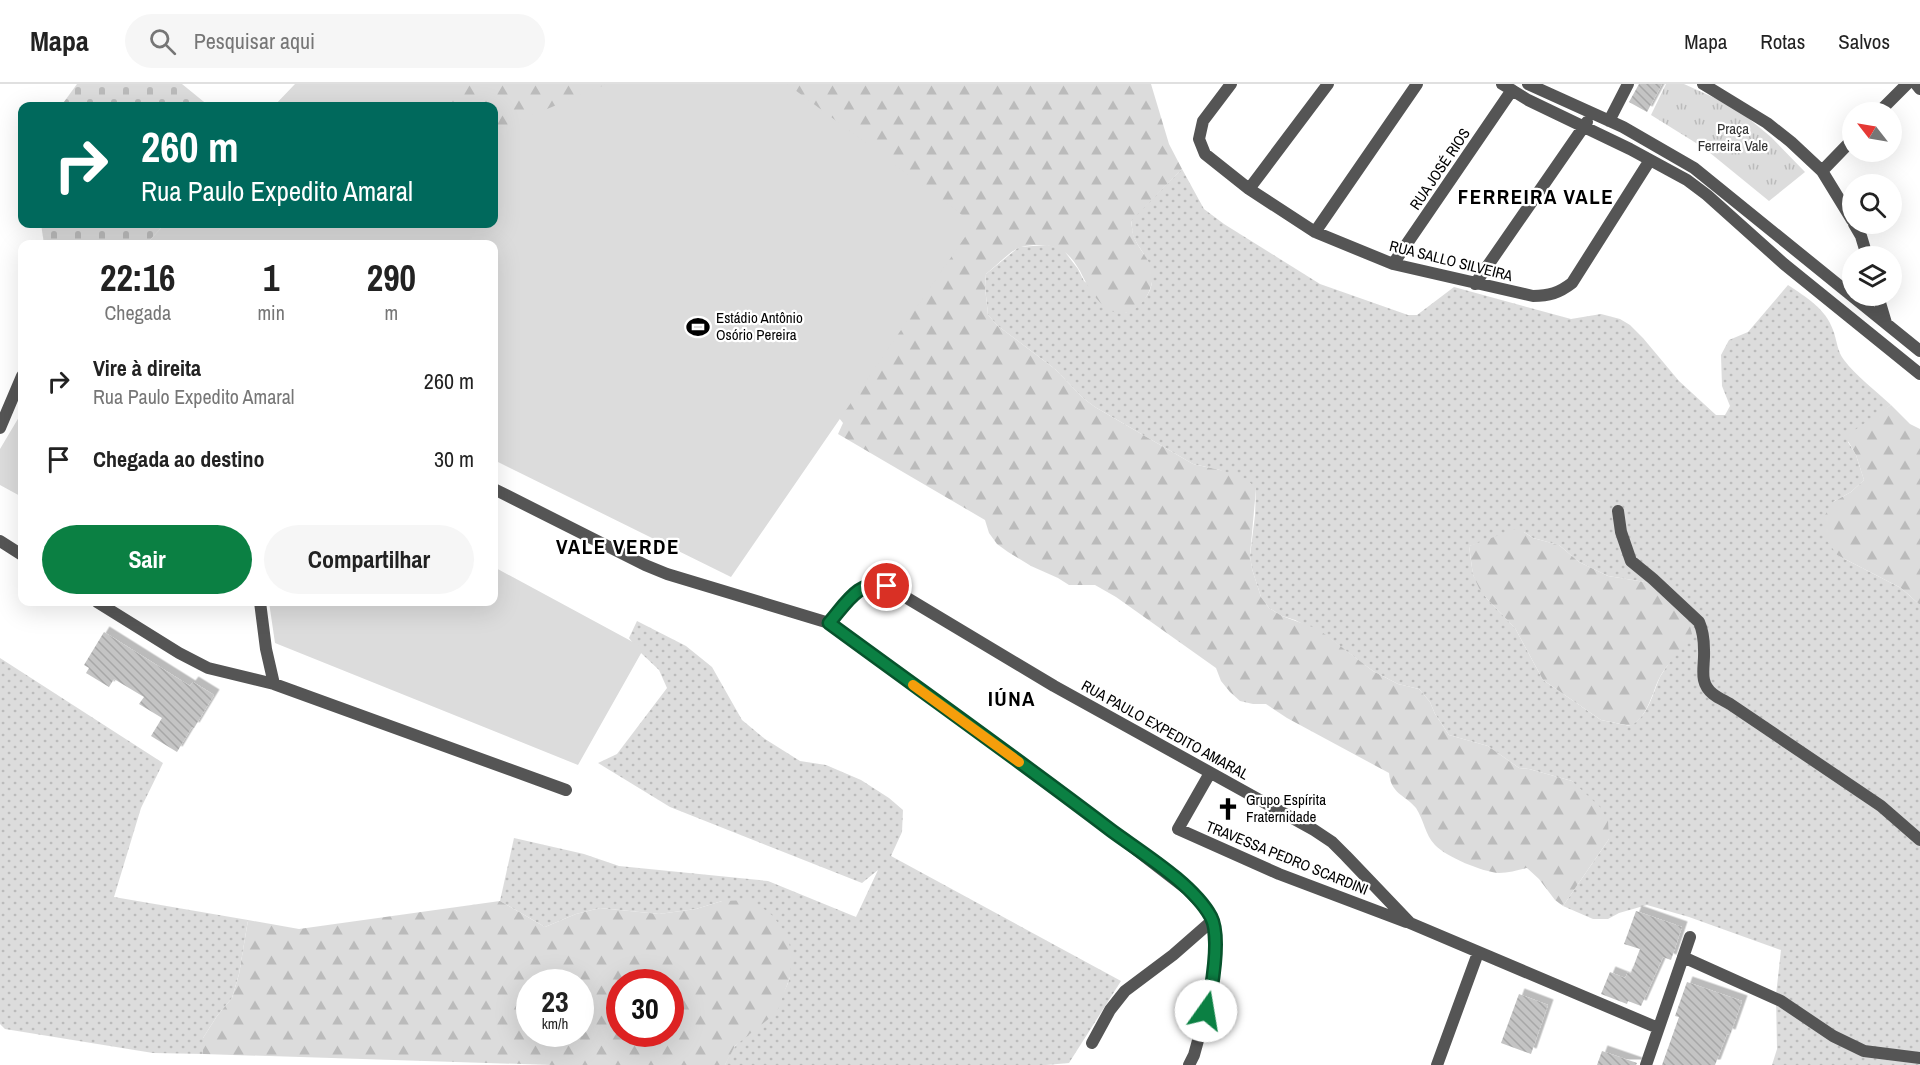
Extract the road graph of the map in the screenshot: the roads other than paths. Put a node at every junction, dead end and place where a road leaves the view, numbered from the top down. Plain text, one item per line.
1 (1231, 84) edge
2 (1328, 84) edge
3 (1417, 84) edge
4 (1528, 84) edge
5 (1628, 84) edge
6 (1703, 84) edge
7 (1907, 84) edge
8 (1916, 84) edge
9 (1507, 87) edge
10 (1920, 89) edge
11 (1889, 102) edge
12 (1592, 113) junction
13 (1609, 121) junction
14 (1583, 127) junction
15 (1842, 150) edge
16 (1650, 160) junction
17 (1822, 171) junction
18 (1249, 189) junction
19 (1842, 204) edge
20 (1316, 232) junction
21 (1393, 264) junction
22 (1475, 284) junction
23 (1881, 306) edge
24 (1886, 323) junction
25 (1920, 351) edge
26 (1920, 374) edge
27 (18, 385) edge
28 (0, 428) edge
29 (498, 491) edge
30 (1618, 511) dead end
31 (0, 541) edge
32 (18, 552) edge
33 (103, 606) edge
34 (261, 606) edge
35 (829, 623) junction
36 (274, 684) junction
37 (1210, 773) junction
38 (566, 790) dead end
39 (1920, 840) edge
40 (1213, 920) junction
41 (1410, 923) junction
42 (1690, 937) dead end
43 (1478, 953) junction
44 (1683, 957) junction
45 (1658, 1028) junction
46 (1092, 1043) dead end
47 (1920, 1058) edge
48 (1189, 1065) edge
49 (1437, 1065) edge
50 (1646, 1065) edge

1 - 18 street, RUA SALLO SILVEIRA
2 - 18 street
3 - 20 street
4 - 12 street
5 - 13 street
6 - 17 street
7 - 11 street
8 - 10 street
9 - 14 street
9 - 21 street, RUA JOSÉ RIOS
12 - 13 street
12 - 14 street
13 - 24 street
14 - 16 street
14 - 22 street
15 - 17 street
16 - 22 street, RUA SALLO SILVEIRA
16 - 26 street
17 - 19 street
18 - 20 street, RUA SALLO SILVEIRA
20 - 21 street, RUA SALLO SILVEIRA
21 - 22 street, RUA SALLO SILVEIRA
23 - 24 street
24 - 25 street
27 - 28 street
29 - 35 street
30 - 39 street
31 - 32 street
33 - 36 street
34 - 36 street
35 - 37 street, RUA PAULO EXPEDITO AMARAL
35 - 40 street
36 - 38 street
37 - 41 street, RUA PAULO EXPEDITO AMARAL
37 - 41 street, TRAVESSA PEDRO SCARDINI
40 - 46 street
40 - 48 street
41 - 43 street, RUA PAULO EXPEDITO AMARAL
42 - 44 street
43 - 45 street, RUA PAULO EXPEDITO AMARAL
43 - 49 street
44 - 45 street
44 - 47 street
45 - 50 street

